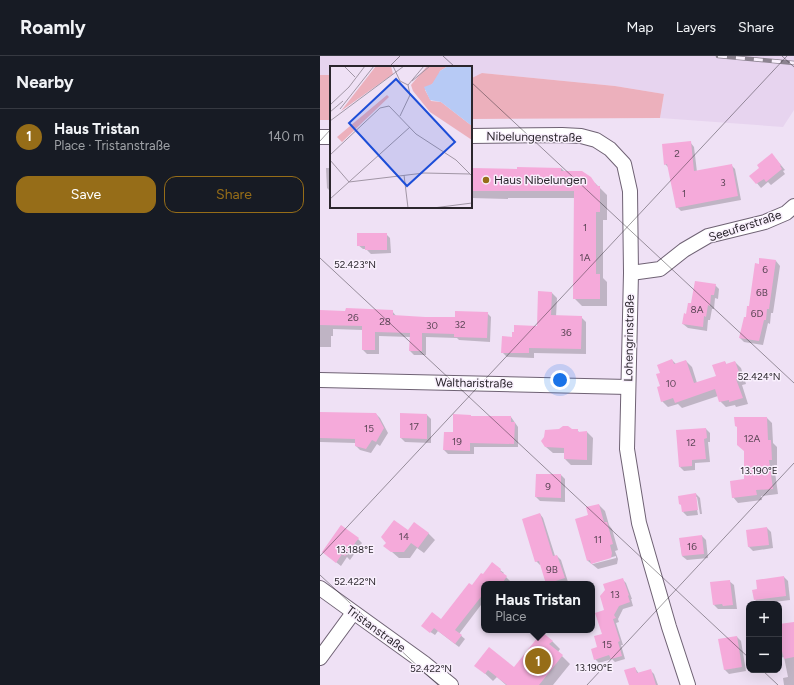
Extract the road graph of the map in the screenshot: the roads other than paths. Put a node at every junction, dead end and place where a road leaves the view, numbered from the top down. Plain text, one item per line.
1 (472, 136) edge
2 (596, 140) joint
3 (794, 206) edge
4 (630, 273) junction
5 (320, 380) edge
6 (628, 387) junction
7 (320, 588) edge
8 (353, 613) junction
9 (320, 658) edge
10 (451, 685) edge
11 (688, 685) edge

1 - 2 street, Nibelungenstraße
2 - 4 street, Lohengrinstraße
3 - 4 street, Seeuferstraße
4 - 6 street, Lohengrinstraße
5 - 6 street, Waltharistraße
6 - 11 street, Lohengrinstraße
7 - 8 street, Tristanstraße
8 - 9 street
8 - 10 street, Tristanstraße

